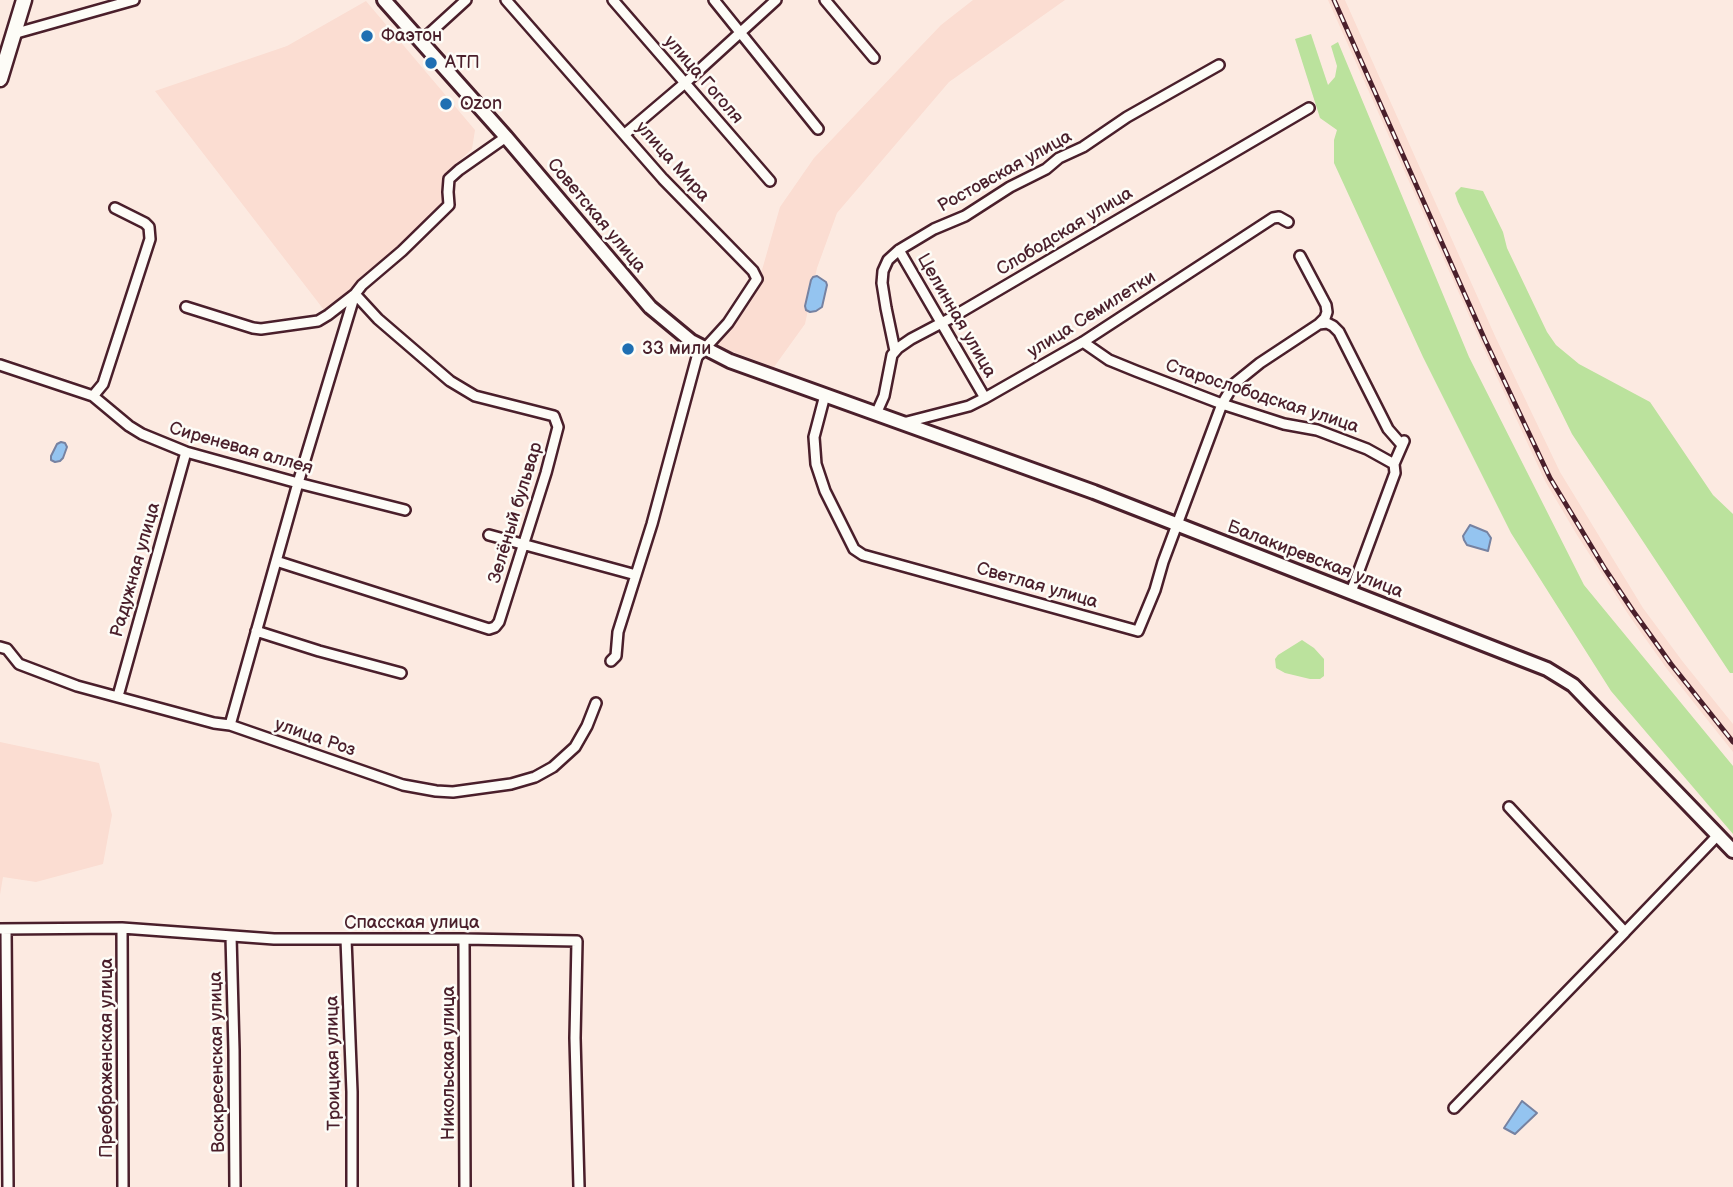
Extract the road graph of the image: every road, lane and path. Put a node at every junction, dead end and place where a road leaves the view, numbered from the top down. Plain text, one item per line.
1 (24, 0) edge
2 (134, 0) edge
3 (384, 0) edge
4 (466, 0) edge
5 (506, 0) edge
6 (613, 0) edge
7 (714, 0) edge
8 (776, 0) edge
9 (825, 0) edge
10 (741, 33) junction
11 (13, 34) junction
12 (420, 42) junction
13 (874, 58) dead end
14 (1219, 65) dead end
15 (0, 79) edge
16 (685, 83) junction
17 (1309, 108) dead end
18 (818, 129) dead end
19 (625, 134) junction
20 (506, 137) junction
21 (770, 181) dead end
22 (115, 208) dead end
23 (1288, 222) dead end
24 (899, 250) junction
25 (1300, 256) dead end
26 (355, 294) junction
27 (186, 307) dead end
28 (942, 323) junction
29 (1319, 324) junction
30 (1083, 342) junction
31 (704, 348) junction
32 (895, 351) junction
33 (0, 365) edge
34 (825, 395) junction
35 (93, 396) junction
36 (985, 398) junction
37 (1222, 404) junction
38 (876, 414) junction
39 (901, 424) junction
40 (186, 452) junction
41 (1394, 464) junction
42 (298, 483) junction
43 (405, 510) dead end
44 (1177, 524) junction
45 (489, 535) dead end
46 (523, 544) junction
47 (276, 561) junction
48 (636, 575) junction
49 (1351, 592) junction
50 (256, 631) junction
51 (0, 647) edge
52 (611, 661) dead end
53 (401, 673) dead end
54 (118, 696) junction
55 (596, 703) dead end
56 (230, 725) junction
57 (1509, 807) dead end
58 (1718, 835) junction
59 (1733, 851) edge
60 (122, 928) junction
61 (3, 929) edge
62 (1625, 932) junction
63 (231, 936) junction
64 (346, 939) junction
65 (464, 939) junction
66 (1454, 1108) dead end
67 (8, 1187) edge
68 (123, 1187) edge
69 (235, 1187) edge
70 (352, 1187) edge
71 (465, 1187) edge
72 (579, 1187) edge

1 - 11 main road
2 - 11 street
3 - 12 street, Советская улица
4 - 12 street
5 - 19 street, улица Мира
6 - 16 street, улица Гоголя
7 - 10 street
8 - 10 street
9 - 13 street
10 - 16 street
10 - 18 street
11 - 15 main road
12 - 20 street, Советская улица
14 - 24 street, Ростовская улица
16 - 19 street
16 - 21 street, улица Гоголя
17 - 28 street, Слободская улица
19 - 31 street, улица Мира
20 - 26 street
20 - 31 street, Советская улица
22 - 35 street
23 - 30 street, улица Семилетки
24 - 28 street, Целинная улица
24 - 32 street, Ростовская улица
25 - 29 street
26 - 27 street
26 - 42 street
26 - 46 street, Зелёный бульвар
28 - 32 street, Слободская улица
28 - 36 street, Целинная улица
29 - 37 street, Светлая улица
29 - 41 street, Старослободская улица
30 - 36 street, улица Семилетки
30 - 37 street, Старослободская улица
31 - 34 street, Советская улица
31 - 48 street
32 - 38 street
33 - 35 street, Сиреневая аллея
34 - 38 street, Балакиревская улица
34 - 44 street, Светлая улица
35 - 40 street, Сиреневая аллея
36 - 39 street, улица Семилетки
37 - 41 street, Старослободская улица
37 - 44 street, Светлая улица
38 - 39 street, Балакиревская улица
39 - 44 street, Балакиревская улица
40 - 42 street, Сиреневая аллея
40 - 54 street, Радужная улица
41 - 49 street, Старослободская улица
42 - 43 street, Сиреневая аллея
42 - 47 street
44 - 49 street, Балакиревская улица
45 - 46 street
46 - 47 street, Зелёный бульвар
46 - 48 street
47 - 50 street
48 - 52 street
49 - 58 street, Балакиревская улица
50 - 53 street
50 - 56 street
51 - 54 street, улица Роз
54 - 56 street, улица Роз
55 - 56 street, улица Роз
57 - 62 street
58 - 59 street, Балакиревская улица
58 - 62 street
60 - 61 street, Спасская улица
60 - 63 street, Спасская улица
60 - 68 street, Преображенская улица
61 - 67 street
62 - 66 street
63 - 64 street, Спасская улица
63 - 69 street, Воскресенская улица
64 - 65 street, Спасская улица
64 - 70 street, Троицкая улица
65 - 71 street, Никольская улица
65 - 72 street, Спасская улица

